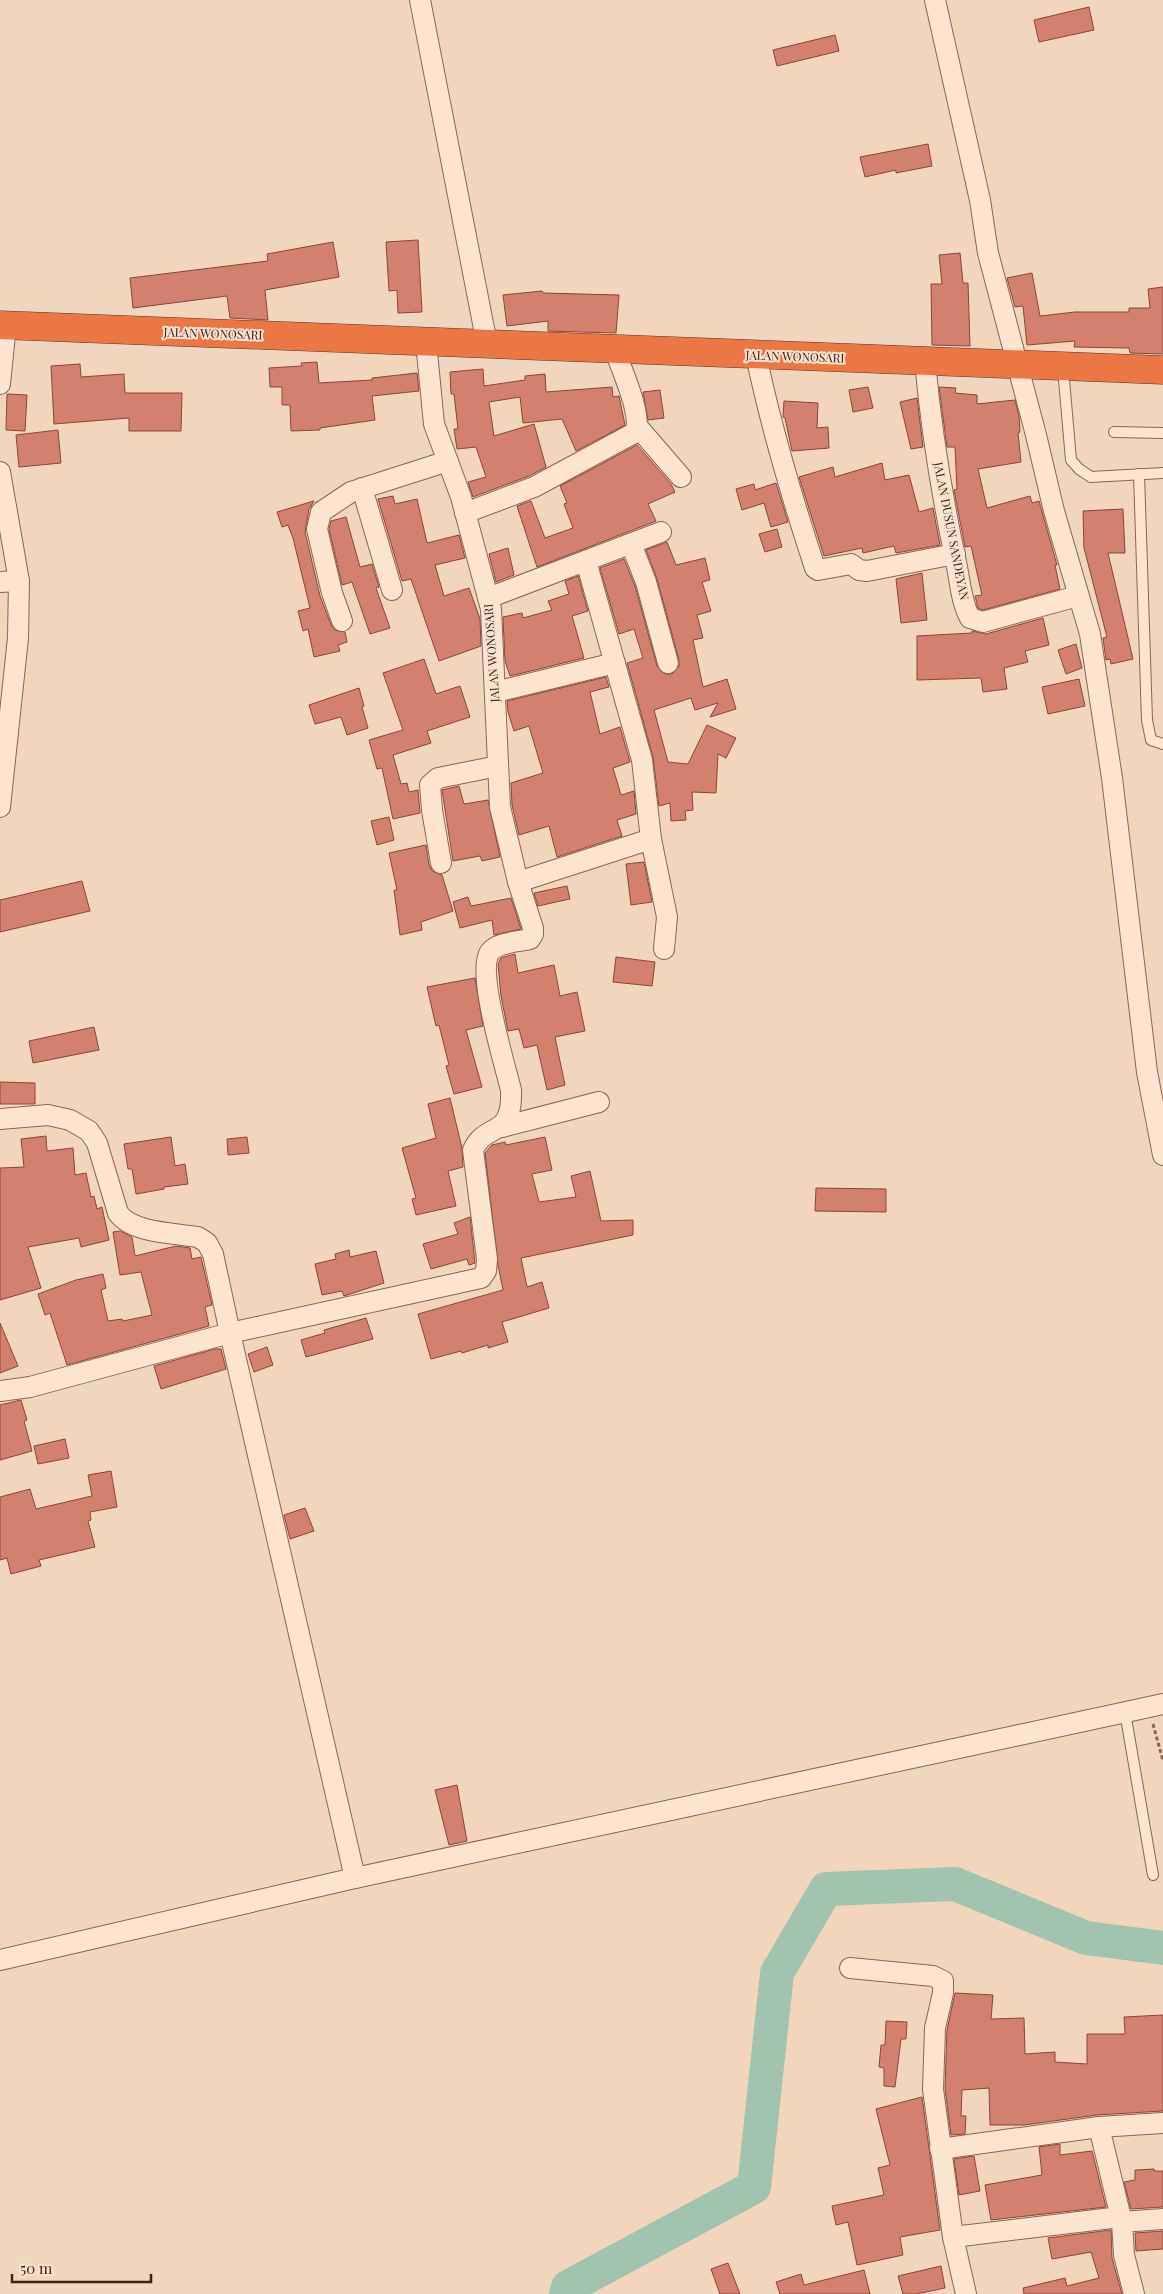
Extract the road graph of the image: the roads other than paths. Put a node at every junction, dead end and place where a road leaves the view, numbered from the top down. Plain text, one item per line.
1 (420, 0) edge
2 (935, 0) edge
3 (3, 325) edge
4 (426, 342) junction
5 (487, 344) junction
6 (615, 350) junction
7 (756, 355) junction
8 (925, 361) junction
9 (1018, 365) junction
10 (1062, 365) junction
11 (1163, 370) edge
12 (0, 384) edge
13 (638, 426) junction
14 (1114, 432) dead end
15 (1163, 432) edge
16 (448, 461) junction
17 (0, 472) edge
18 (1163, 473) edge
19 (1139, 474) junction
20 (681, 477) dead end
21 (362, 488) junction
22 (465, 513) junction
23 (661, 532) dead end
24 (631, 544) junction
25 (954, 554) junction
26 (586, 561) junction
27 (10, 581) edge
28 (392, 590) dead end
29 (1078, 596) junction
30 (488, 598) junction
31 (342, 621) dead end
32 (615, 663) junction
33 (668, 663) dead end
34 (495, 692) junction
35 (7, 693) edge
36 (1163, 744) edge
37 (498, 766) junction
38 (0, 808) edge
39 (650, 839) junction
40 (442, 863) dead end
41 (518, 882) junction
42 (664, 948) dead end
43 (599, 1102) dead end
44 (0, 1119) edge
45 (502, 1126) junction
46 (1163, 1154) edge
47 (230, 1333) junction
48 (0, 1391) edge
49 (1156, 1705) edge
50 (1126, 1712) junction
51 (1153, 1875) dead end
52 (355, 1878) junction
53 (0, 1960) edge
54 (850, 1968) dead end
55 (1163, 2122) edge
56 (1099, 2127) junction
57 (940, 2149) junction
58 (1163, 2219) edge
59 (1121, 2220) junction
60 (952, 2237) junction
61 (966, 2294) edge
62 (1134, 2294) edge

1 - 5 street
2 - 9 street
3 - 4 highway, JALAN WONOSARI
3 - 12 street
4 - 5 highway, JALAN WONOSARI
4 - 16 street, JALAN WONOSARI
5 - 6 highway, JALAN WONOSARI
6 - 7 highway, JALAN WONOSARI
6 - 13 street
7 - 8 highway, JALAN WONOSARI
7 - 25 street
8 - 9 highway, JALAN WONOSARI
8 - 25 street, JALAN DUSUN SANDEYAN
9 - 10 highway, JALAN WONOSARI
9 - 29 street
10 - 11 highway, JALAN WONOSARI
10 - 19 lane
13 - 20 street
13 - 22 street
14 - 15 lane
16 - 21 street
16 - 22 street, JALAN WONOSARI
17 - 27 street
18 - 19 lane
19 - 36 lane
21 - 28 street
21 - 31 street
22 - 30 street, JALAN WONOSARI
23 - 24 street
24 - 26 street
24 - 33 street
25 - 29 street, JALAN DUSUN SANDEYAN
26 - 30 street
26 - 32 street
27 - 35 street
29 - 46 street
30 - 34 street, JALAN WONOSARI
32 - 34 street
32 - 39 street
34 - 37 street, JALAN WONOSARI
35 - 38 street
37 - 40 street
37 - 41 street, JALAN WONOSARI
39 - 41 street
39 - 42 street
41 - 45 street, JALAN WONOSARI
43 - 45 street
44 - 47 street
45 - 47 street
47 - 48 street
47 - 52 street
49 - 50 street
50 - 51 lane
50 - 52 street
52 - 53 street
54 - 57 street
55 - 56 street
56 - 57 street
56 - 59 street
57 - 60 street
58 - 59 street
59 - 60 street
59 - 62 street
60 - 61 street

